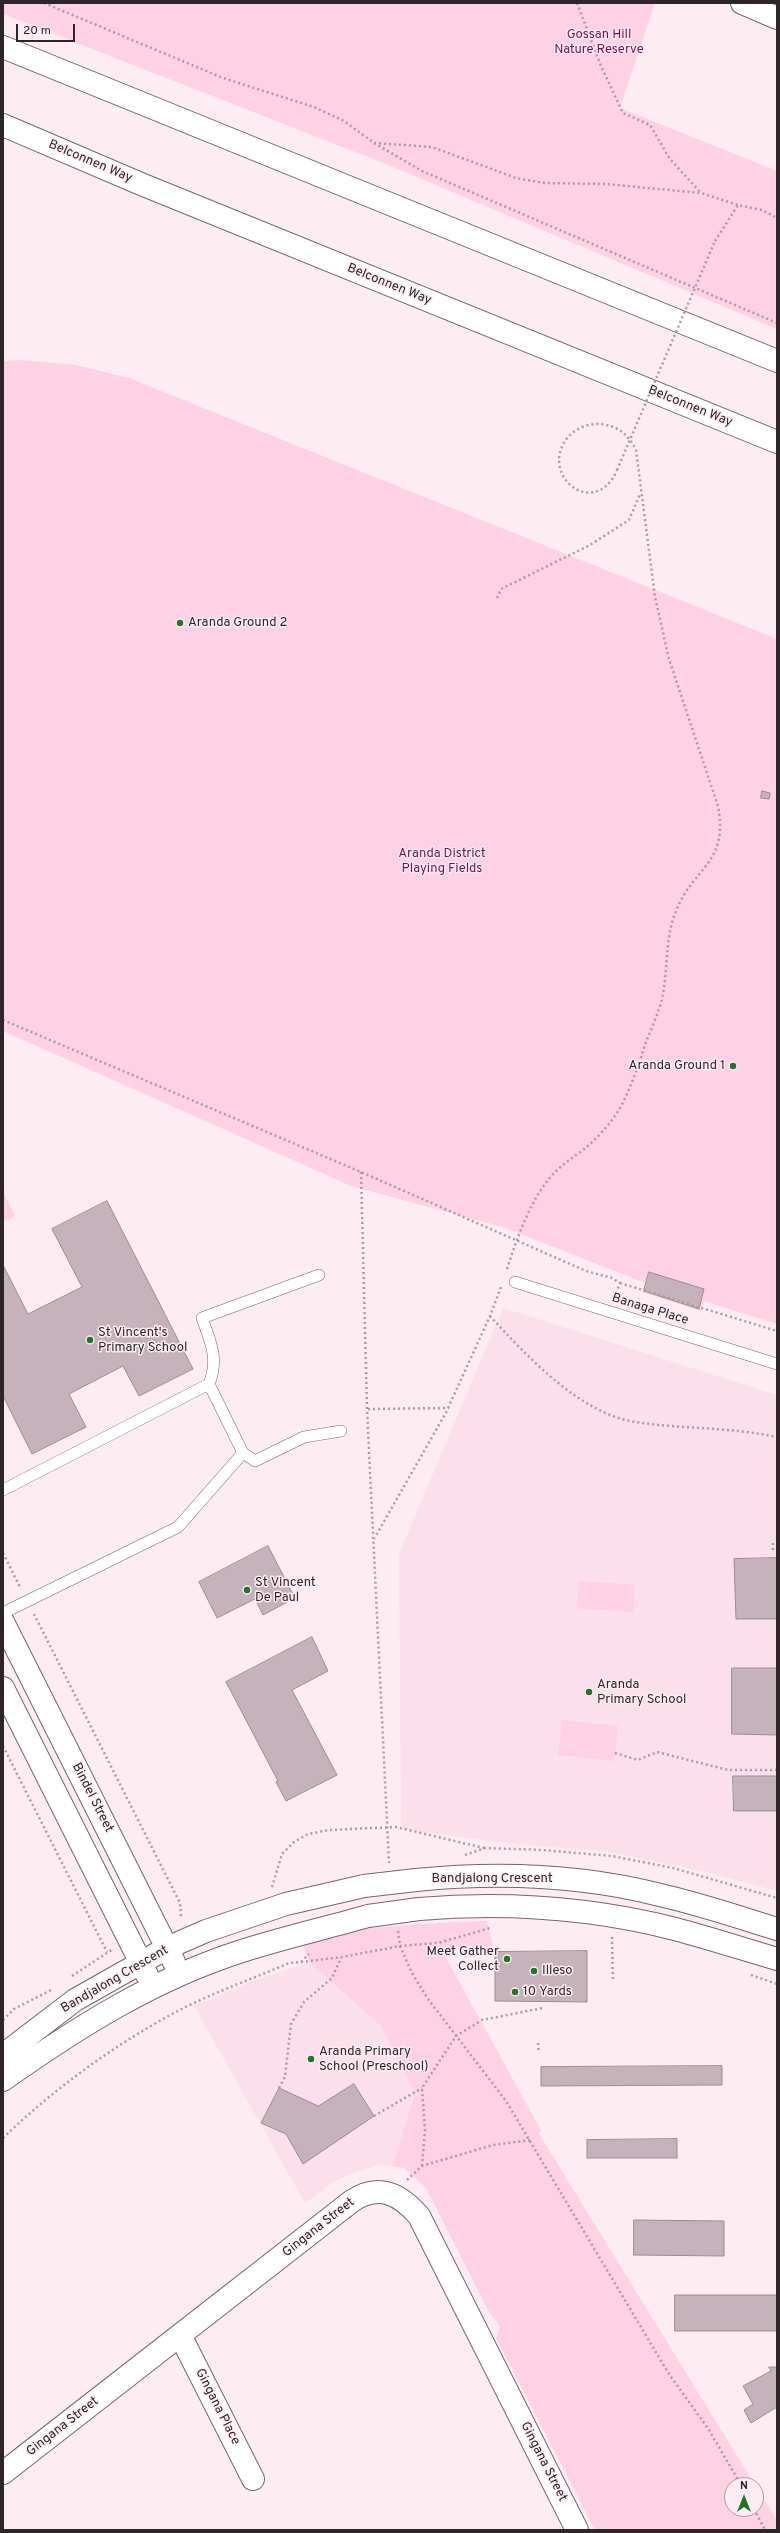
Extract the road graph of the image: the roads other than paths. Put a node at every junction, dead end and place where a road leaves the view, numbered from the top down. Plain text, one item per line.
1 (742, 3) edge
2 (777, 18) edge
3 (3, 47) edge
4 (3, 125) edge
5 (777, 361) edge
6 (777, 442) edge
7 (319, 1275) dead end
8 (515, 1282) dead end
9 (777, 1364) edge
10 (209, 1384) junction
11 (341, 1431) dead end
12 (243, 1453) junction
13 (3, 1490) edge
14 (3, 1613) edge
15 (3, 1622) edge
16 (3, 1688) edge
17 (68, 1752) junction
18 (43, 1768) junction
19 (777, 1929) edge
20 (167, 1948) junction
21 (777, 1959) edge
22 (141, 1962) junction
23 (180, 1975) junction
24 (153, 1987) junction
25 (3, 2055) edge
26 (3, 2080) edge
27 (180, 2335) junction
28 (3, 2473) edge
29 (253, 2479) dead end
30 (577, 2530) edge

1 - 2 street
3 - 5 street
4 - 6 street, Belconnen Way
7 - 10 lane
8 - 9 lane, Banaga Place
10 - 12 lane
10 - 13 lane
11 - 12 lane
12 - 14 lane
15 - 17 street, Bindel Street
16 - 18 street
17 - 18 street
17 - 20 street, Bindel Street
18 - 22 street
19 - 20 street, Bandjalong Crescent, bridge
20 - 22 street, Bandjalong Crescent
20 - 23 street, Bindel Street
21 - 23 street, Bandjalong Crescent, bridge
22 - 24 street
22 - 25 street, Bandjalong Crescent
23 - 24 street, Bandjalong Crescent
24 - 26 street, Bandjalong Crescent
27 - 28 street, Gingana Street
27 - 29 street, Gingana Place
27 - 30 street, Gingana Street

